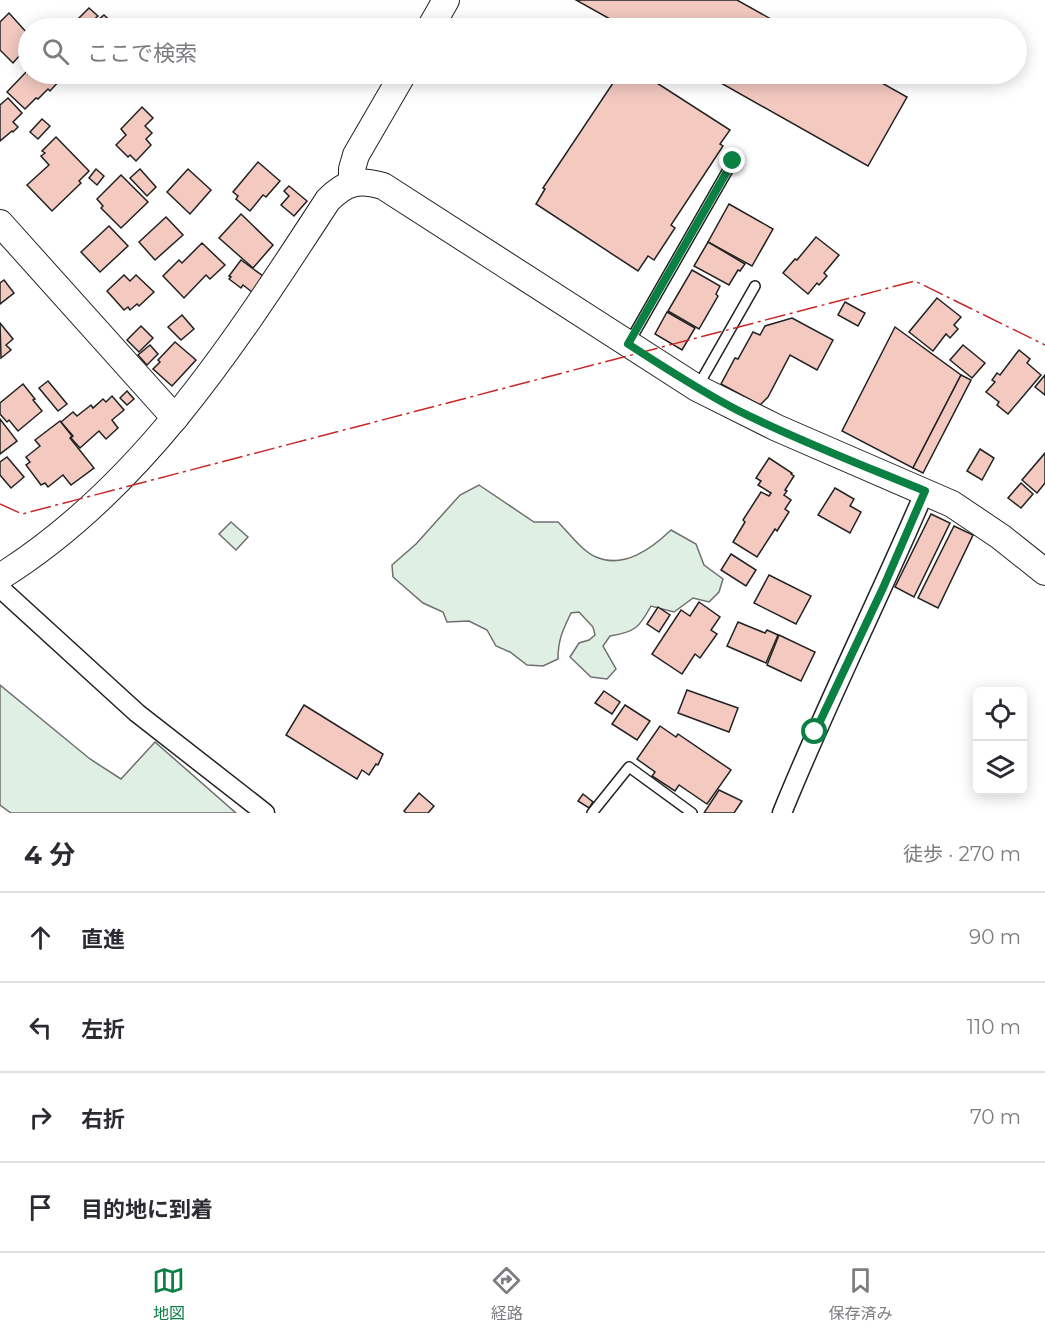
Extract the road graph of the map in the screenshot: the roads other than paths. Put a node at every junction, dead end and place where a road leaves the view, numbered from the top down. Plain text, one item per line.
1 (446, 0) edge
2 (436, 18) edge
3 (397, 84) edge
4 (733, 161) dead end
5 (352, 183) junction
6 (0, 223) edge
7 (755, 286) dead end
8 (628, 344) junction
9 (697, 388) junction
10 (175, 418) junction
11 (925, 491) junction
12 (1045, 572) edge
13 (0, 577) edge
14 (0, 588) edge
15 (265, 813) edge
16 (592, 813) edge
17 (692, 813) edge
18 (782, 813) edge

1 - 2 street
3 - 5 street
4 - 8 lane
5 - 8 street
5 - 10 street
6 - 10 street
7 - 9 lane
8 - 9 street
9 - 11 street
10 - 13 street
11 - 12 street
11 - 18 street
14 - 15 street
16 - 17 lane

